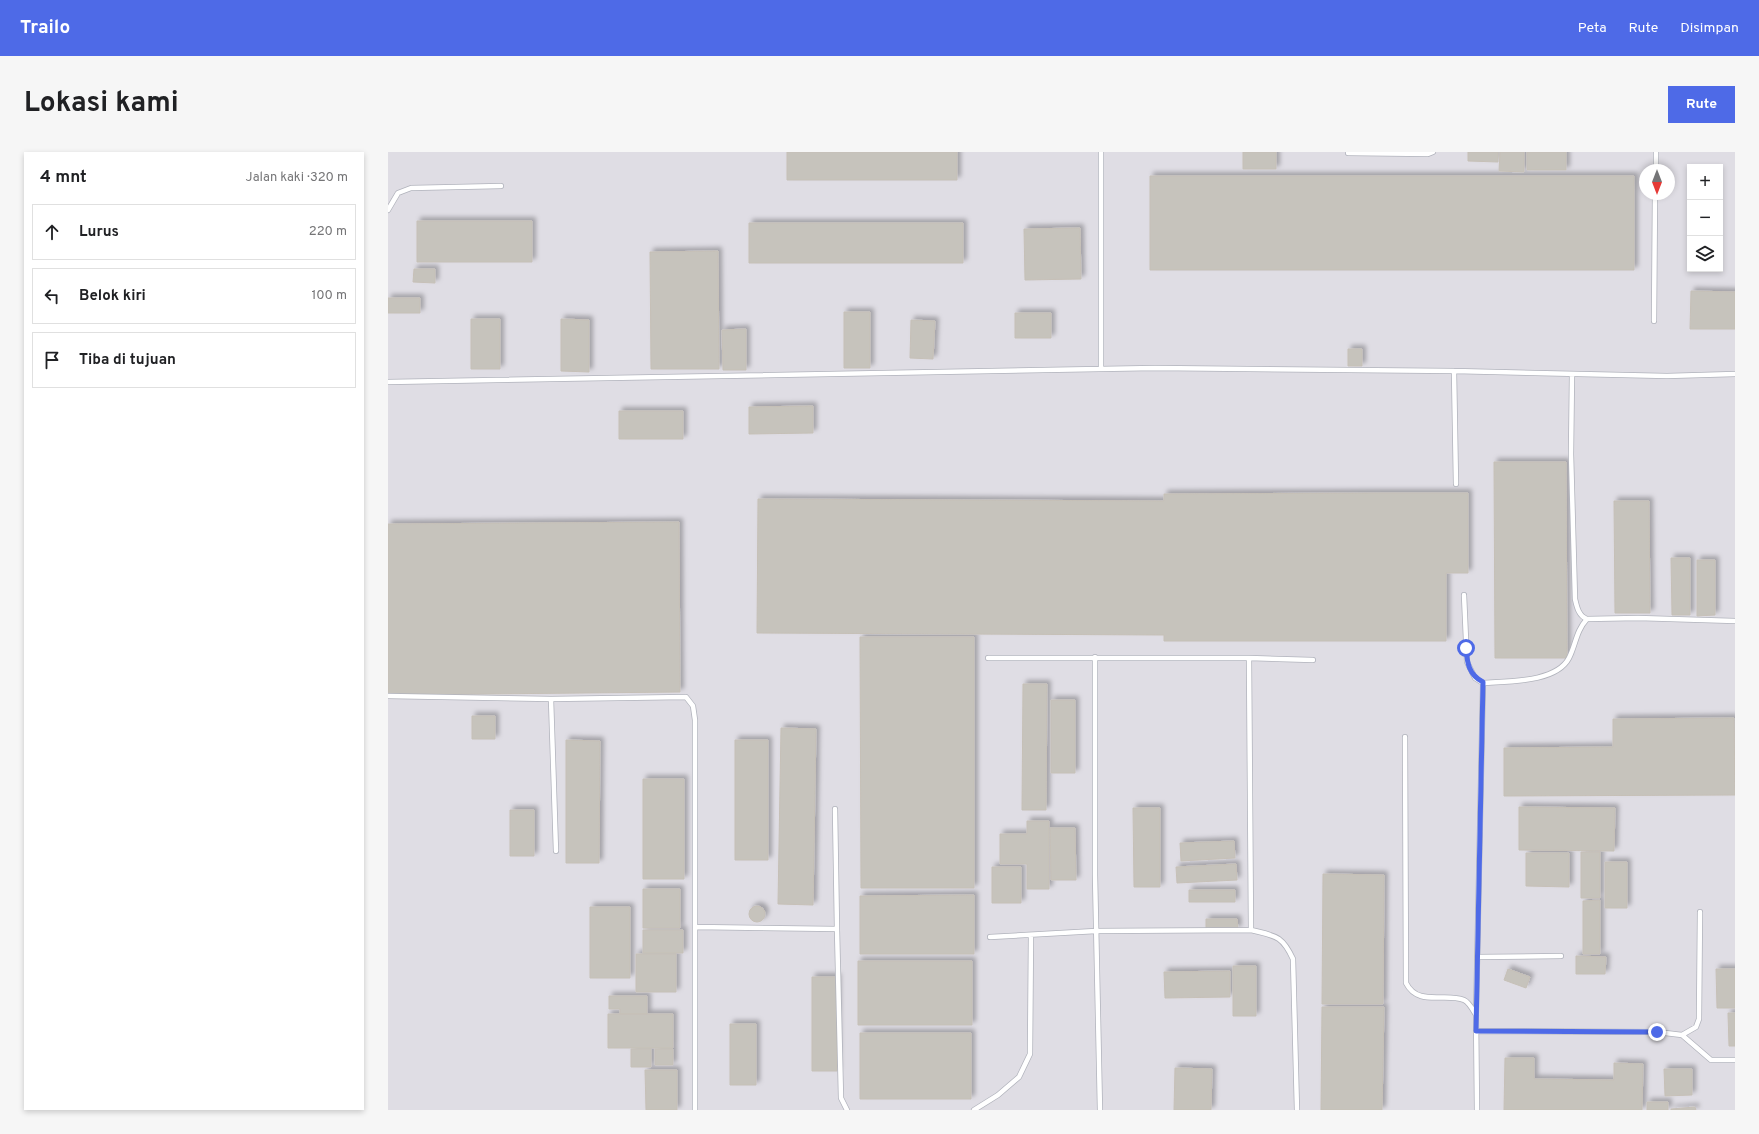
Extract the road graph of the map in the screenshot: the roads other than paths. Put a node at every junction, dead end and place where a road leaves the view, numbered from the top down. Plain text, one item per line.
1 (1101, 152) edge
2 (1433, 152) edge
3 (1656, 152) edge
4 (1348, 153) edge
5 (1656, 164) edge
6 (501, 186) dead end
7 (1655, 200) edge
8 (388, 210) edge
9 (1654, 321) dead end
10 (1100, 369) junction
11 (1454, 371) junction
12 (1572, 374) junction
13 (1735, 374) edge
14 (388, 382) edge
15 (1456, 484) dead end
16 (1464, 595) dead end
17 (1588, 620) junction
18 (1735, 622) edge
19 (1095, 657) junction
20 (988, 658) dead end
21 (1248, 658) junction
22 (1313, 660) dead end
23 (1483, 682) junction
24 (388, 696) edge
25 (551, 699) junction
26 (1405, 738) dead end
27 (835, 809) dead end
28 (556, 851) dead end
29 (1700, 912) dead end
30 (695, 927) junction
31 (837, 929) junction
32 (1251, 930) junction
33 (1096, 931) junction
34 (1031, 935) junction
35 (990, 937) dead end
36 (1561, 956) dead end
37 (1478, 957) junction
38 (1476, 1015) junction
39 (1476, 1031) junction
40 (1682, 1035) junction
41 (1735, 1060) edge
42 (695, 1110) edge
43 (847, 1110) edge
44 (974, 1110) edge
45 (1100, 1110) edge
46 (1297, 1110) edge
47 (1477, 1110) edge

1 - 10 lane
2 - 4 lane
3 - 5 lane
6 - 8 lane
7 - 9 lane
10 - 11 lane
10 - 14 lane
11 - 12 lane
11 - 15 lane
12 - 13 lane
12 - 17 lane
16 - 23 lane
17 - 18 lane
17 - 23 lane
19 - 20 lane
19 - 21 lane
19 - 33 lane
21 - 22 lane
21 - 32 lane
23 - 37 lane
24 - 25 lane
25 - 28 lane
25 - 30 lane
26 - 38 lane
27 - 31 lane
29 - 40 lane
30 - 31 lane
30 - 42 lane
31 - 43 lane
32 - 33 lane
32 - 46 lane
33 - 34 lane
33 - 45 lane
34 - 35 lane
34 - 44 lane
36 - 37 lane
37 - 38 lane
38 - 39 lane
39 - 40 lane
39 - 47 lane
40 - 41 lane

